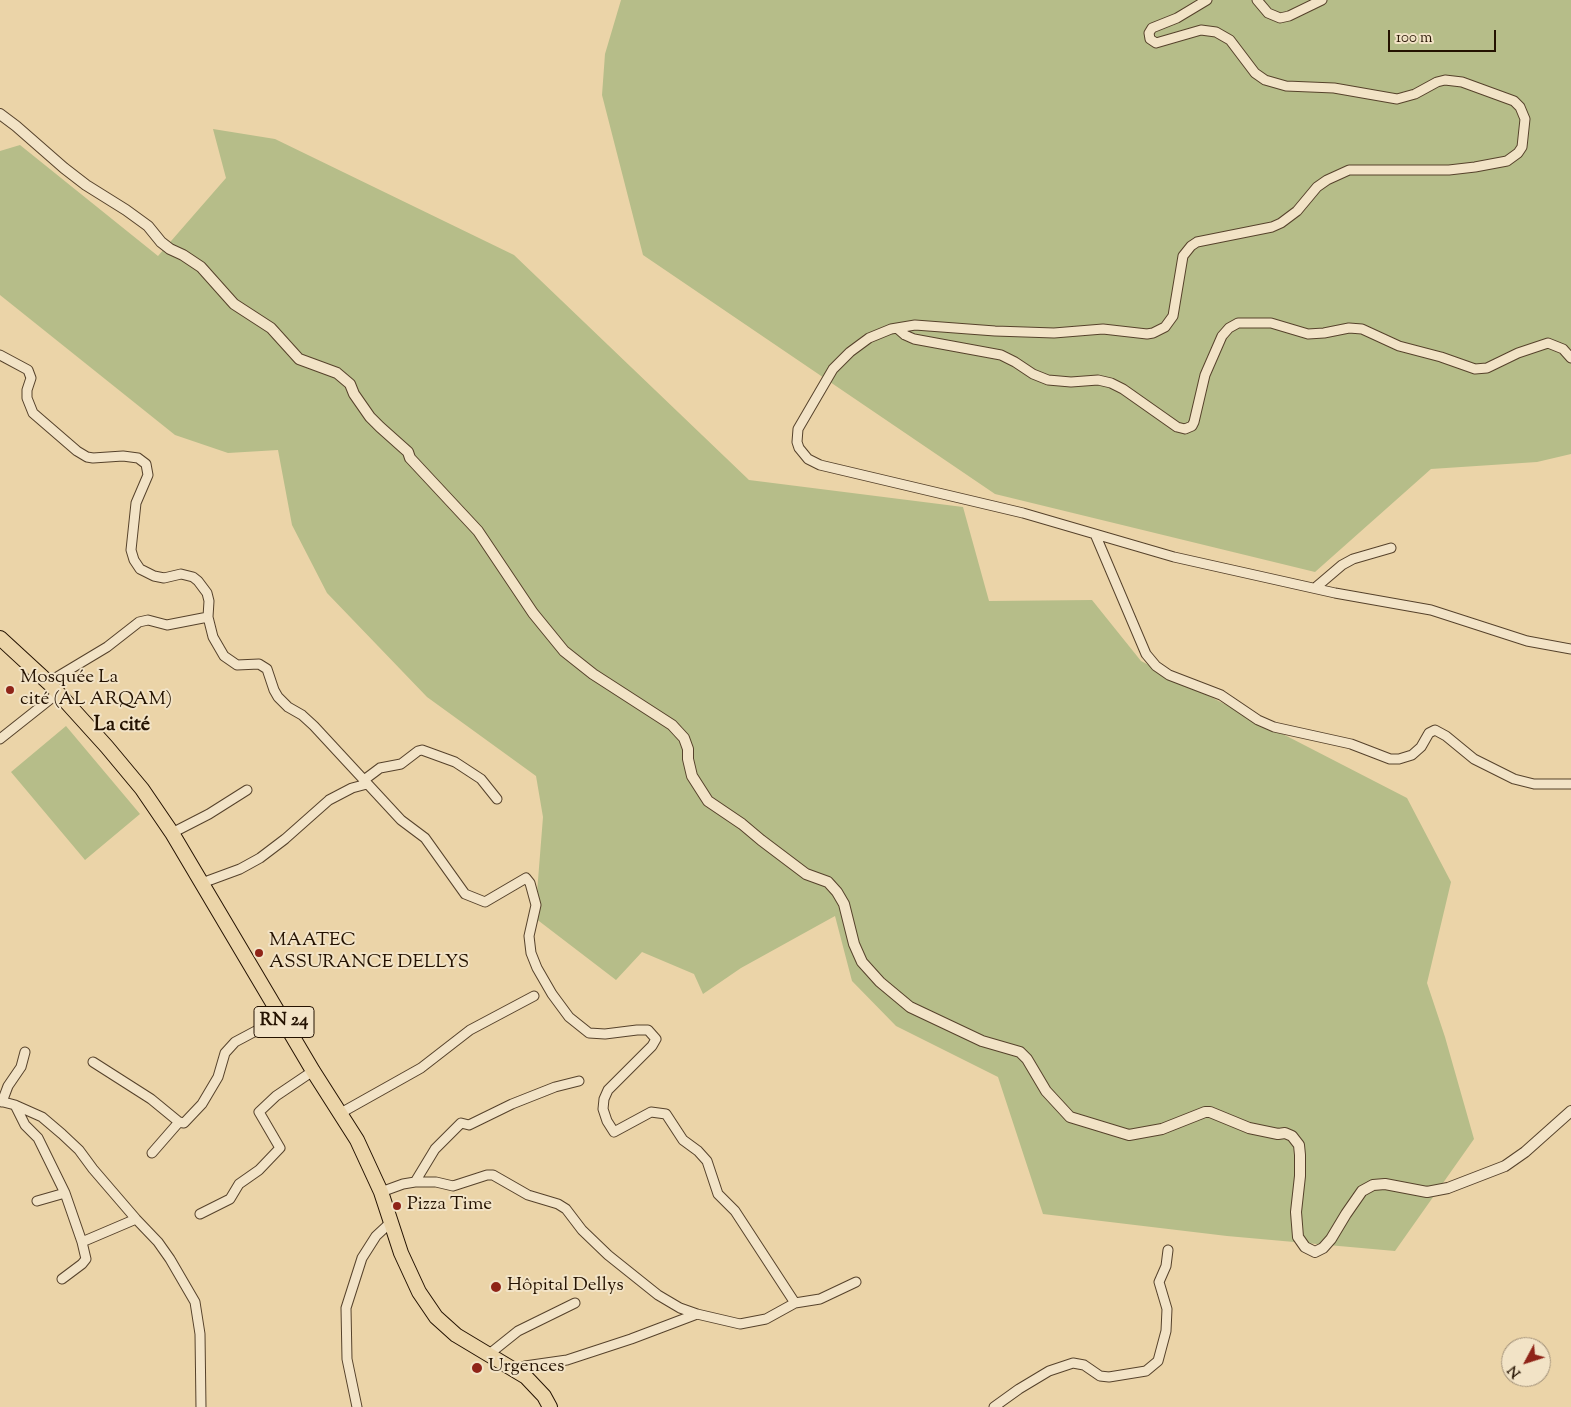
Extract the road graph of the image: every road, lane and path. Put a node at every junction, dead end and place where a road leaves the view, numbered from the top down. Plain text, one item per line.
1 (1207, 0) edge
2 (1257, 0) edge
3 (1322, 0) edge
4 (0, 114) edge
5 (897, 328) junction
6 (0, 355) edge
7 (1571, 358) edge
8 (1095, 534) junction
9 (1391, 548) dead end
10 (1315, 588) junction
11 (208, 617) junction
12 (0, 638) edge
13 (1571, 649) edge
14 (54, 688) junction
15 (0, 739) edge
16 (365, 782) junction
17 (1571, 784) edge
18 (247, 790) dead end
19 (496, 799) dead end
20 (172, 833) junction
21 (202, 883) junction
22 (534, 996) dead end
23 (282, 1017) junction
24 (24, 1052) dead end
25 (92, 1062) dead end
26 (313, 1071) junction
27 (579, 1081) dead end
28 (1, 1101) edge
29 (15, 1105) junction
30 (1571, 1111) edge
31 (340, 1114) junction
32 (179, 1122) junction
33 (152, 1153) dead end
34 (415, 1182) junction
35 (381, 1192) junction
36 (65, 1193) junction
37 (37, 1201) dead end
38 (200, 1214) dead end
39 (136, 1219) junction
40 (390, 1223) junction
41 (82, 1242) junction
42 (1168, 1250) dead end
43 (62, 1279) dead end
44 (856, 1282) dead end
45 (575, 1303) dead end
46 (795, 1303) junction
47 (697, 1314) junction
48 (488, 1355) junction
49 (519, 1372) junction
50 (202, 1407) edge
51 (357, 1407) edge
52 (550, 1407) edge
53 (994, 1407) edge

1 - 5 street
2 - 3 street
4 - 30 street
5 - 7 street
5 - 8 street
6 - 11 street
8 - 10 street
8 - 17 street
9 - 10 street
10 - 13 street
11 - 14 street
11 - 16 street
12 - 14 main road, RN 24
14 - 15 street
14 - 20 main road, RN 24
16 - 19 street
16 - 21 street
16 - 46 street
18 - 20 street
20 - 21 main road, RN 24
21 - 23 main road, RN 24
22 - 31 street
23 - 26 main road, RN 24
23 - 32 street
24 - 28 street
25 - 32 street
26 - 31 main road, RN 24
26 - 38 street
27 - 34 street
28 - 29 street
29 - 36 street
29 - 39 street
31 - 35 main road, RN 24
32 - 33 street
34 - 35 street
34 - 47 street
35 - 40 main road, RN 24
36 - 37 street
36 - 41 street
39 - 41 street
39 - 50 street
40 - 48 main road, RN 24
40 - 51 street
41 - 43 street
42 - 53 street
44 - 46 street
45 - 48 street
46 - 47 street
47 - 49 street
48 - 49 main road, RN 24
49 - 52 main road, RN 24

